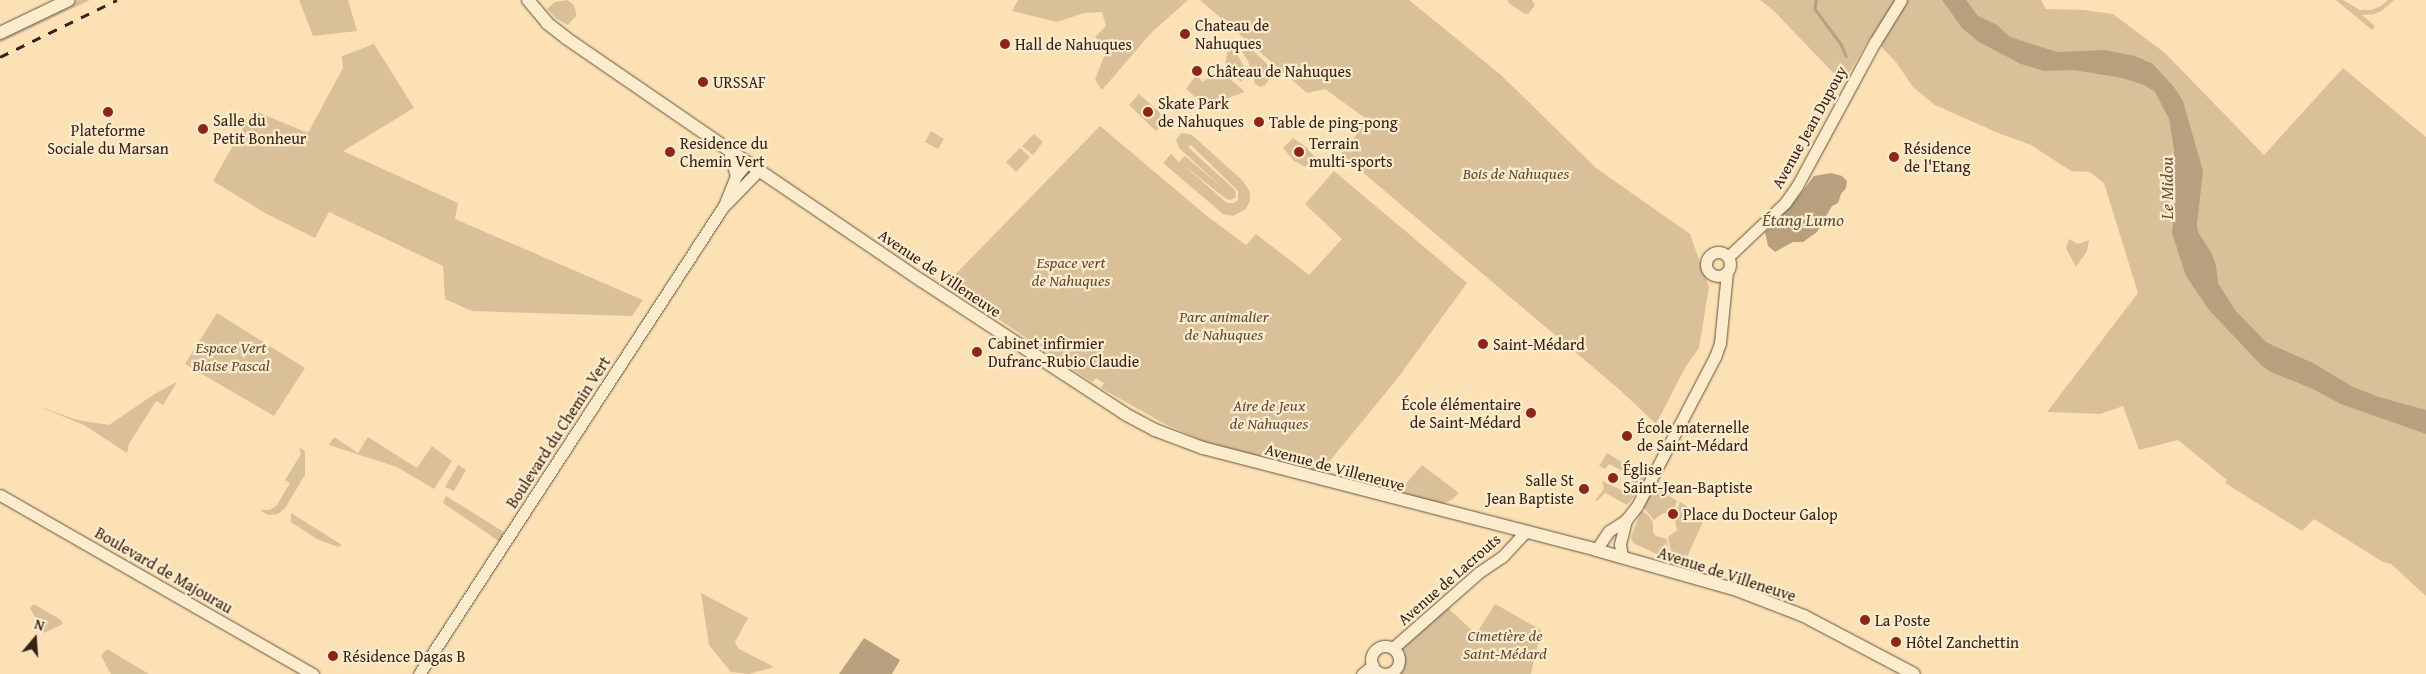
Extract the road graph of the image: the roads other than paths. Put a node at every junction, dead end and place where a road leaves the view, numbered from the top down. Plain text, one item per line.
1 (56, 0) edge
2 (69, 0) edge
3 (528, 0) edge
4 (1901, 0) edge
5 (0, 26) edge
6 (0, 33) edge
7 (729, 150) junction
8 (747, 163) junction
9 (758, 171) junction
10 (736, 176) junction
11 (723, 207) junction
12 (1728, 257) junction
13 (1727, 272) junction
14 (1715, 276) junction
15 (1726, 293) junction
16 (0, 495) edge
17 (1626, 520) junction
18 (1524, 533) junction
19 (1596, 550) junction
20 (1622, 557) junction
21 (1393, 648) junction
22 (1373, 665) junction
23 (313, 674) edge
24 (419, 674) edge
25 (1362, 674) edge
26 (1914, 674) edge

1 - 5 main road
2 - 6 main road
3 - 7 main road, Avenue de Villeneuve
4 - 12 street, Avenue Jean Dupouy
7 - 8 main road, Avenue de Villeneuve
7 - 10 street
8 - 9 main road, Avenue de Villeneuve
8 - 10 street, Boulevard du Chemin Vert
9 - 11 street, Boulevard du Chemin Vert
9 - 18 main road, Avenue de Villeneuve
10 - 11 street, Boulevard du Chemin Vert
11 - 24 street, Boulevard du Chemin Vert
12 - 13 street
12 - 14 street
13 - 14 street
13 - 15 street
14 - 15 street
15 - 17 street
16 - 23 street, Boulevard de Majourau
17 - 19 street
17 - 20 street
18 - 19 main road, Avenue de Villeneuve
18 - 21 street, Avenue de Lacrouts
19 - 20 main road, Avenue de Villeneuve
20 - 26 main road, Avenue de Villeneuve
21 - 22 street
21 - 22 street
22 - 25 street

